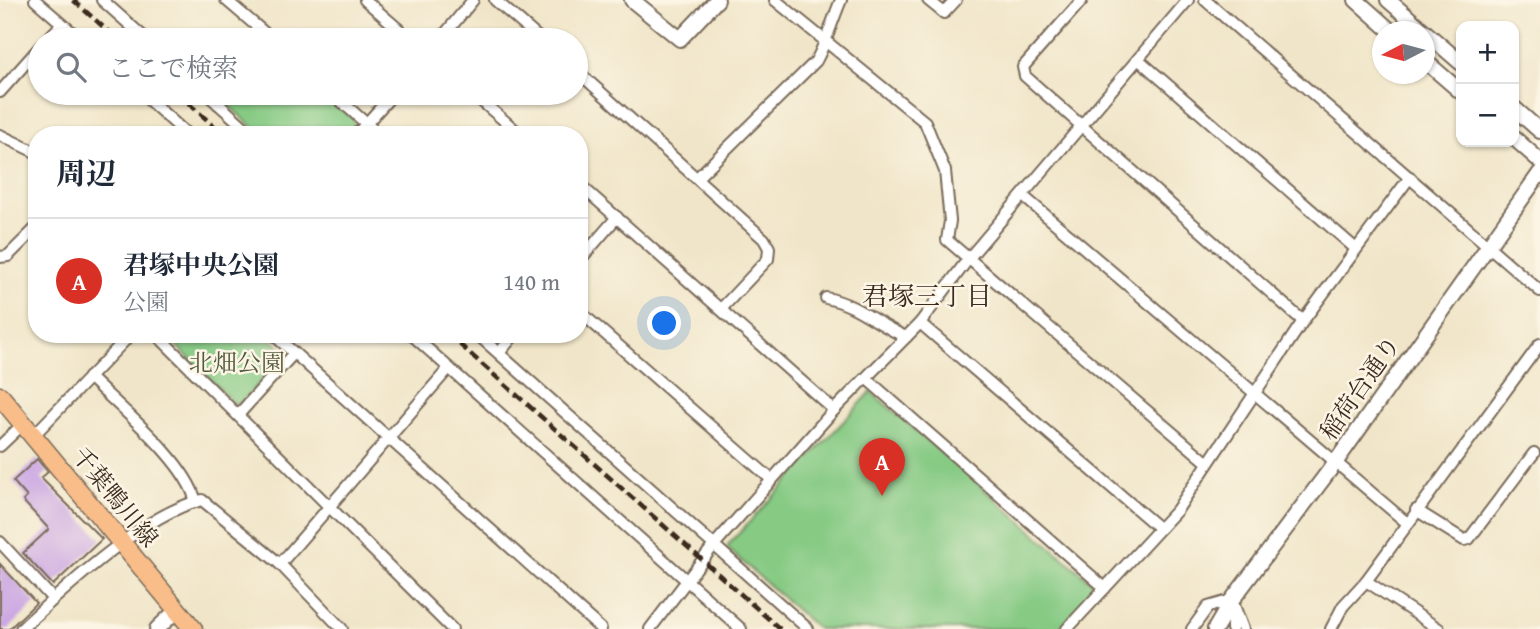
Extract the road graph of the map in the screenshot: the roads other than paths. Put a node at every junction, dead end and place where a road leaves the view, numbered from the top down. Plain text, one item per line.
1 (35, 0) edge
2 (226, 0) edge
3 (365, 0) edge
4 (473, 0) edge
5 (495, 0) edge
6 (632, 0) edge
7 (717, 0) edge
8 (775, 0) edge
9 (841, 0) edge
10 (928, 0) edge
11 (956, 0) edge
12 (1082, 0) edge
13 (1188, 0) edge
14 (1205, 0) edge
15 (1356, 0) edge
16 (1388, 0) edge
17 (107, 1) edge
18 (1380, 21) edge
19 (62, 24) junction
20 (58, 28) edge
21 (67, 28) edge
22 (135, 28) edge
23 (259, 28) edge
24 (397, 28) edge
25 (450, 28) edge
26 (527, 28) edge
27 (828, 41) junction
28 (1138, 59) junction
29 (1456, 59) edge
30 (28, 60) edge
31 (1435, 70) edge
32 (588, 81) edge
33 (1456, 88) edge
34 (0, 92) edge
35 (154, 105) edge
36 (219, 105) edge
37 (346, 105) edge
38 (383, 105) edge
39 (486, 105) edge
40 (1519, 112) edge
41 (366, 123) junction
42 (178, 126) edge
43 (243, 126) edge
44 (364, 126) edge
45 (369, 126) edge
46 (510, 126) edge
47 (1083, 126) junction
48 (1540, 131) edge
49 (0, 135) edge
50 (1519, 143) edge
51 (28, 149) edge
52 (1540, 162) edge
53 (1540, 173) edge
54 (698, 177) junction
55 (1410, 177) junction
56 (588, 192) edge
57 (1023, 196) junction
58 (617, 217) junction
59 (28, 236) edge
60 (1489, 244) junction
61 (1356, 249) junction
62 (588, 251) edge
63 (0, 257) edge
64 (970, 258) junction
65 (1540, 291) edge
66 (826, 298) dead end
67 (721, 309) junction
68 (588, 319) edge
69 (1303, 321) junction
70 (920, 323) junction
71 (906, 337) junction
72 (122, 343) edge
73 (165, 343) edge
74 (283, 343) edge
75 (421, 343) edge
76 (487, 343) edge
77 (508, 343) edge
78 (1540, 344) edge
79 (294, 353) junction
80 (499, 353) junction
81 (449, 368) junction
82 (89, 377) junction
83 (867, 379) junction
84 (1255, 391) junction
85 (0, 396) edge
86 (834, 410) junction
87 (238, 415) junction
88 (28, 430) junction
89 (389, 439) junction
90 (0, 446) edge
91 (1538, 452) edge
92 (1208, 463) junction
93 (1335, 463) junction
94 (772, 480) junction
95 (195, 502) junction
96 (330, 507) junction
97 (1416, 510) junction
98 (1407, 523) junction
99 (1159, 528) junction
100 (0, 542) edge
101 (120, 543) junction
102 (714, 545) junction
103 (280, 564) junction
104 (687, 580) junction
105 (1366, 581) junction
106 (1105, 587) junction
107 (53, 599) junction
108 (1232, 600) junction
109 (177, 610) junction
110 (1433, 627) edge
111 (21, 629) edge
112 (157, 629) edge
113 (193, 629) edge
114 (342, 629) edge
115 (452, 629) edge
116 (601, 629) edge
117 (650, 629) edge
118 (741, 629) edge
119 (808, 629) edge
120 (1067, 629) edge
121 (1192, 629) edge
122 (1215, 629) edge
123 (1232, 629) edge
124 (1243, 629) edge
125 (1331, 629) edge

1 - 19 street
2 - 23 street
3 - 24 street
4 - 25 street
5 - 26 street
6 - 7 street
8 - 27 street
9 - 27 street
10 - 11 street
12 - 47 street
13 - 28 street
14 - 55 street
15 - 18 street
16 - 29 street
17 - 22 street
19 - 20 street
19 - 21 street
27 - 54 street
27 - 64 street
28 - 47 street
28 - 61 street
30 - 34 street
31 - 33 street
32 - 54 street
35 - 42 street
36 - 43 street
37 - 41 street
38 - 41 street
39 - 46 street
40 - 48 street
41 - 44 street
41 - 45 street
47 - 57 street
47 - 69 street
49 - 51 street
50 - 52 street
53 - 60 street, 稲荷台通り
54 - 67 street
55 - 60 street
55 - 61 street
56 - 58 street
57 - 64 street
57 - 84 street
58 - 62 street
58 - 67 street
59 - 63 street
60 - 65 street
60 - 93 street, 稲荷台通り
61 - 69 street
64 - 70 street
64 - 92 street
66 - 71 street
67 - 86 street
68 - 94 street
69 - 84 street
70 - 71 street
70 - 99 street
71 - 83 street
72 - 82 street
73 - 87 street
74 - 79 street
75 - 81 street
76 - 80 street
77 - 80 street
78 - 97 street
79 - 87 street
79 - 89 street
80 - 102 street
81 - 89 street
81 - 104 street
82 - 88 street
82 - 95 street
83 - 86 street
83 - 106 street
84 - 92 street
84 - 93 street
85 - 88 main road, 千葉鴨川線
86 - 94 street
87 - 96 street
88 - 90 street
88 - 101 main road, 千葉鴨川線
89 - 96 street
89 - 116 street
91 - 97 street
92 - 99 street
93 - 98 street
93 - 108 street, 稲荷台通り
94 - 102 street
95 - 101 street
95 - 103 street
96 - 103 street
96 - 115 street
97 - 98 street
98 - 105 street
99 - 106 street
100 - 107 street
101 - 107 street
101 - 109 main road, 千葉鴨川線
102 - 104 street
102 - 119 street
103 - 114 street
104 - 117 street
104 - 118 street
105 - 110 street
105 - 125 street
106 - 120 street
107 - 111 street
108 - 121 street
108 - 122 street, 稲荷台通り
108 - 123 street
108 - 124 street
109 - 112 street
109 - 113 main road, 千葉鴨川線

